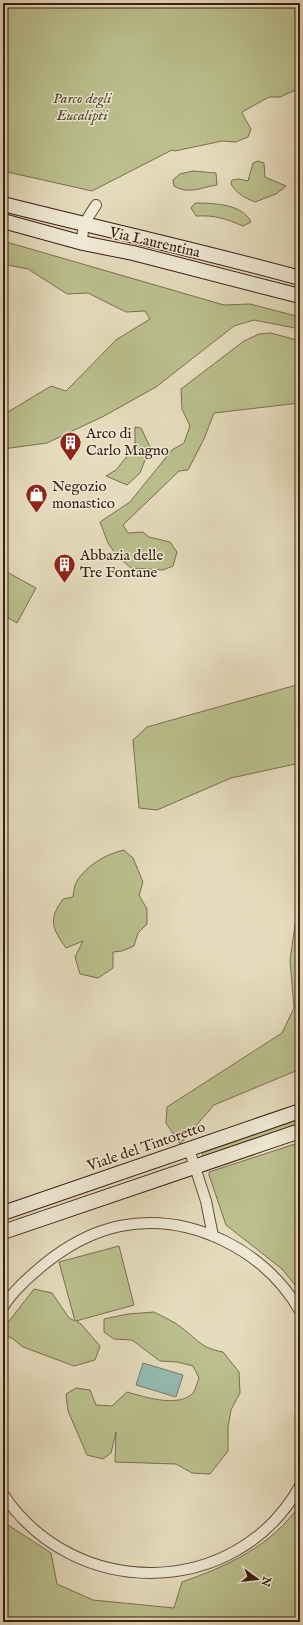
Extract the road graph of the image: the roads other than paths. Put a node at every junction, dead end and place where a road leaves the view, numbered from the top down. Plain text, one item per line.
1 (3, 204) edge
2 (96, 205) dead end
3 (3, 221) edge
4 (84, 224) junction
5 (82, 243) junction
6 (300, 278) edge
7 (300, 296) edge
8 (300, 1111) edge
9 (298, 1132) edge
10 (189, 1149) junction
11 (195, 1167) junction
12 (3, 1213) edge
13 (3, 1232) edge
14 (213, 1236) junction
15 (4, 1304) edge
16 (300, 1311) edge
17 (300, 1486) edge
18 (3, 1494) edge

1 - 4 main road, Via Laurentina
2 - 4 street
3 - 5 main road, Via Laurentina
4 - 5 street
4 - 6 main road, Via Laurentina
5 - 7 main road, Via Laurentina
8 - 10 main road, Viale del Tintoretto
9 - 11 main road
10 - 11 street
10 - 12 main road, Viale del Tintoretto
11 - 13 main road
11 - 14 street
14 - 15 street
14 - 16 street
17 - 18 street

